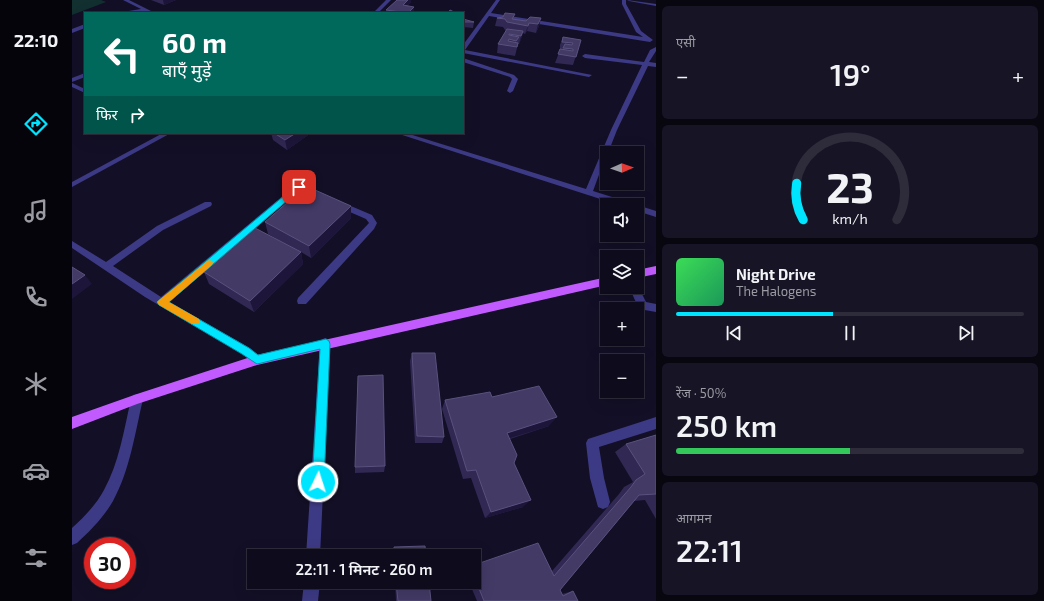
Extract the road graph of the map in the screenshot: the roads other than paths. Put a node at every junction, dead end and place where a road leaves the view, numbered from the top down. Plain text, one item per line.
1 (125, 0) edge
2 (389, 0) edge
3 (498, 0) edge
4 (624, 0) edge
5 (629, 0) edge
6 (656, 5) edge
7 (145, 10) junction
8 (127, 12) edge
9 (150, 12) edge
10 (376, 12) edge
11 (488, 14) junction
12 (84, 26) edge
13 (72, 31) edge
14 (650, 40) junction
15 (656, 45) edge
16 (464, 49) edge
17 (656, 49) edge
18 (464, 50) edge
19 (585, 56) dead end
20 (464, 60) edge
21 (646, 64) junction
22 (656, 65) edge
23 (84, 75) edge
24 (589, 75) dead end
25 (72, 80) edge
26 (72, 85) edge
27 (84, 91) edge
28 (510, 91) dead end
29 (166, 134) edge
30 (404, 134) edge
31 (72, 185) edge
32 (589, 192) junction
33 (607, 198) edge
34 (208, 204) dead end
35 (644, 210) edge
36 (656, 214) edge
37 (72, 244) edge
38 (105, 267) junction
39 (656, 270) edge
40 (644, 273) edge
41 (600, 283) edge
42 (637, 294) edge
43 (302, 301) dead end
44 (162, 302) junction
45 (656, 308) edge
46 (326, 344) junction
47 (257, 360) junction
48 (137, 399) junction
49 (72, 423) edge
50 (656, 423) edge
51 (603, 502) dead end
52 (72, 538) edge
53 (313, 549) edge
54 (311, 589) edge
55 (310, 601) edge

1 - 7 street
2 - 10 street
3 - 11 street
4 - 14 street
5 - 6 street
7 - 8 street
7 - 9 street
11 - 14 street
11 - 16 street
12 - 13 street
14 - 15 street
17 - 21 street
18 - 24 street
19 - 21 street
20 - 28 street
21 - 22 street
21 - 32 street
23 - 25 street
26 - 27 street
29 - 31 street
30 - 32 street
32 - 33 street
34 - 38 street
35 - 36 street
37 - 38 street
38 - 44 street
39 - 40 main road
41 - 46 main road
42 - 45 street
43 - 44 street
44 - 47 street
46 - 47 main road
46 - 53 street
47 - 48 main road
48 - 49 main road
48 - 52 street
50 - 51 street
54 - 55 street

